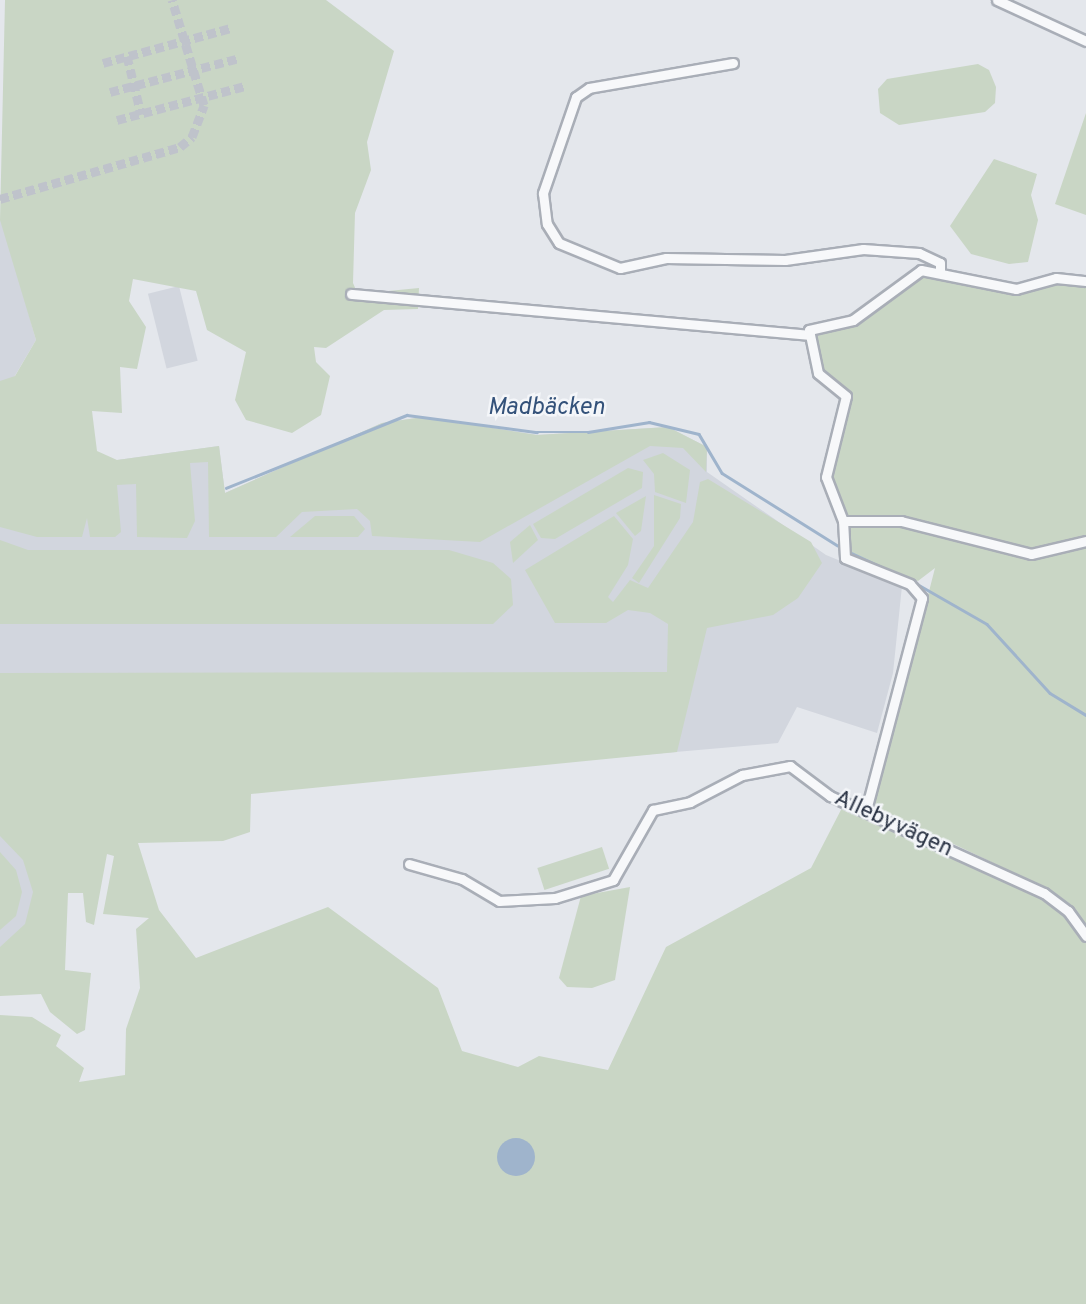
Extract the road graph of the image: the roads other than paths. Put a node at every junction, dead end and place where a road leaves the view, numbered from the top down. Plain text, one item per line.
1 (997, 0) edge
2 (1086, 41) edge
3 (733, 63) dead end
4 (940, 271) junction
5 (1086, 281) edge
6 (351, 295) dead end
7 (806, 335) junction
8 (843, 521) junction
9 (1086, 541) edge
10 (866, 810) junction
11 (409, 863) dead end
12 (1086, 936) edge

1 - 2 street
3 - 4 street
4 - 5 street
4 - 7 street
6 - 7 street
7 - 8 street
8 - 9 street
8 - 10 street
10 - 11 street, Allebyvägen
10 - 12 street, Allebyvägen

